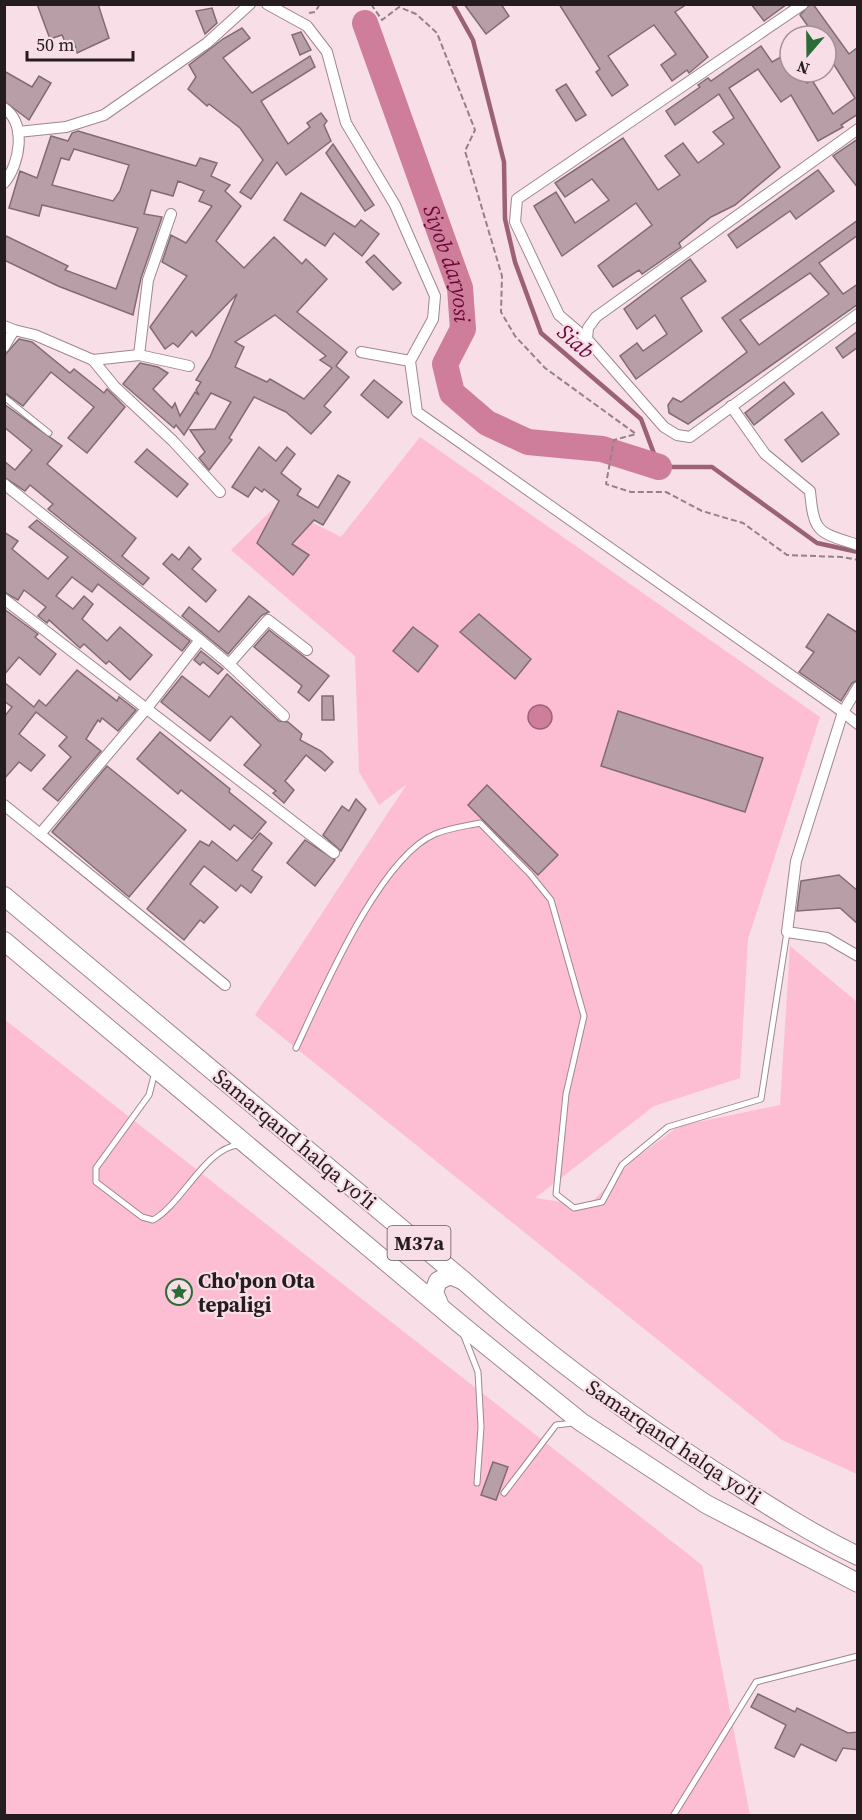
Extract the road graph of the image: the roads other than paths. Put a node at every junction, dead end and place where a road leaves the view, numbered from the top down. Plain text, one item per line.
1 (250, 4) edge
2 (267, 4) edge
3 (803, 4) edge
4 (4, 108) edge
5 (858, 129) edge
6 (18, 132) junction
7 (4, 183) edge
8 (171, 214) dead end
9 (858, 314) edge
10 (9, 328) edge
11 (587, 339) junction
12 (4, 347) edge
13 (361, 352) dead end
14 (139, 355) junction
15 (93, 360) junction
16 (410, 361) junction
17 (189, 366) dead end
18 (4, 397) edge
19 (731, 406) junction
20 (49, 433) dead end
21 (4, 484) edge
22 (220, 492) dead end
23 (858, 545) edge
24 (4, 599) edge
25 (200, 640) junction
26 (307, 650) dead end
27 (230, 664) junction
28 (858, 687) edge
29 (147, 708) junction
30 (843, 712) junction
31 (284, 716) dead end
32 (858, 724) edge
33 (4, 806) edge
34 (40, 834) junction
35 (334, 853) dead end
36 (4, 896) edge
37 (787, 932) junction
38 (5, 944) edge
39 (858, 956) edge
40 (225, 985) dead end
41 (296, 1048) dead end
42 (156, 1068) junction
43 (249, 1145) junction
44 (464, 1281) junction
45 (439, 1304) junction
46 (459, 1323) junction
47 (581, 1422) junction
48 (477, 1483) dead end
49 (504, 1493) dead end
50 (858, 1556) edge
51 (858, 1583) edge
52 (858, 1656) edge
53 (673, 1815) edge

1 - 6 street
2 - 16 street
3 - 11 street
4 - 6 street
5 - 11 street
6 - 7 street
8 - 14 street
9 - 19 street
10 - 12 street
10 - 15 street
11 - 19 street
13 - 16 street
14 - 15 street
14 - 17 street
15 - 22 street
16 - 30 street
18 - 20 lane
19 - 23 street
21 - 25 street
24 - 29 street
25 - 27 street
25 - 29 street
26 - 27 street
27 - 31 street
28 - 30 street
29 - 34 street
29 - 35 street
30 - 32 street
30 - 37 street
33 - 34 street
34 - 40 street
36 - 44 highway, Samarqand halqa yoʻli / M37a
37 - 39 street
37 - 41 lane
38 - 42 highway, Samarqand halqa yoʻli / M37a
42 - 43 highway, Samarqand halqa yoʻli / M37a
42 - 43 lane
43 - 45 highway, Samarqand halqa yoʻli / M37a
44 - 45 highway
44 - 50 highway, Samarqand halqa yoʻli / M37a
45 - 46 highway, Samarqand halqa yoʻli / M37a
46 - 47 highway, Samarqand halqa yoʻli / M37a
46 - 48 lane
47 - 49 lane
47 - 51 highway, Samarqand halqa yoʻli / M37a
52 - 53 lane

